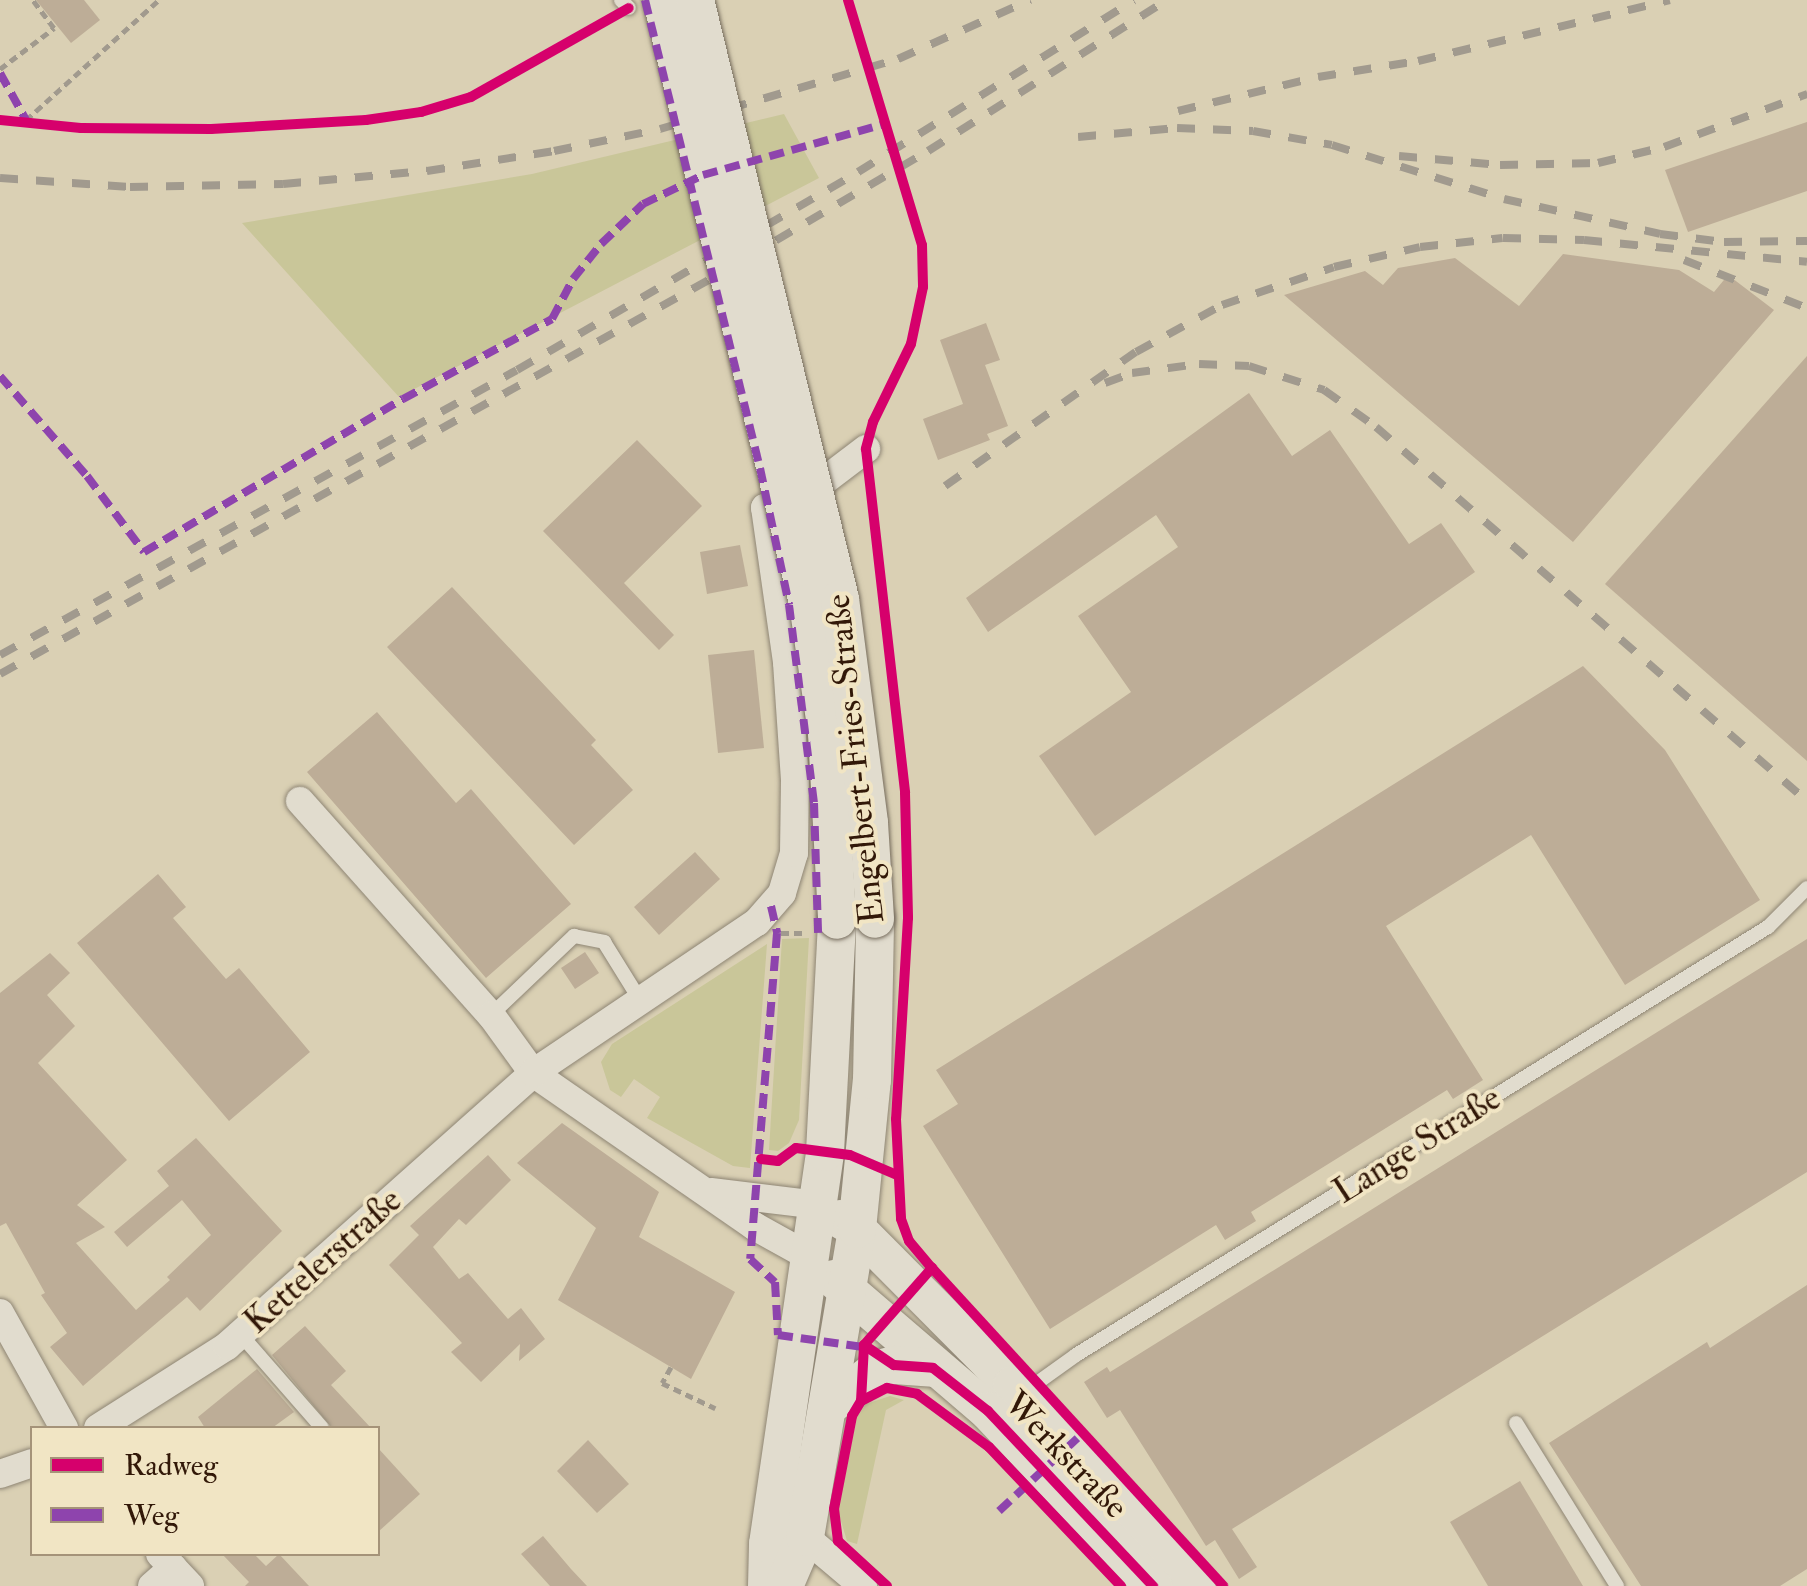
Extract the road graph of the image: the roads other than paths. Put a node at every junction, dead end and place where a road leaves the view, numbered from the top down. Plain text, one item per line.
1 (695, 0) edge
2 (637, 3) edge
3 (866, 449) dead end
4 (300, 801) dead end
5 (1807, 888) edge
6 (640, 1000) junction
7 (491, 1016) junction
8 (533, 1073) junction
9 (711, 1192) junction
10 (819, 1205) junction
11 (857, 1230) junction
12 (810, 1257) junction
13 (846, 1289) junction
14 (0, 1313) edge
15 (241, 1334) junction
16 (933, 1368) junction
17 (1021, 1395) junction
18 (828, 1407) junction
19 (1516, 1423) dead end
20 (63, 1426) edge
21 (101, 1426) edge
22 (320, 1426) edge
23 (30, 1464) edge
24 (0, 1474) edge
25 (805, 1537) junction
26 (767, 1586) edge
27 (784, 1586) edge
28 (863, 1586) edge
29 (1153, 1586) edge
30 (1197, 1586) edge
31 (1616, 1586) edge

1 - 11 main road, Engelbert-Fries-Straße, bridge
2 - 10 main road, Engelbert-Fries-Straße, bridge
3 - 6 street, Kettelerstraße
4 - 7 street
5 - 17 lane, Lange Straße
6 - 7 lane
6 - 8 street, Kettelerstraße
7 - 8 street
8 - 9 street
8 - 15 street, Kettelerstraße
9 - 10 street
9 - 12 street
10 - 11 main road, Werkstraße
10 - 12 main road, Engelbert-Fries-Straße
11 - 13 main road, Engelbert-Fries-Straße
11 - 17 main road, Werkstraße
12 - 13 main road, Werkstraße
12 - 26 main road, Engelbert-Fries-Straße
13 - 16 main road, Werkstraße
13 - 18 main road, Engelbert-Fries-Straße
14 - 20 street
15 - 21 street, Kettelerstraße
15 - 22 lane
16 - 18 main road
16 - 29 main road, Werkstraße
17 - 30 main road, Werkstraße
18 - 25 main road, Engelbert-Fries-Straße
19 - 31 lane
23 - 24 street
25 - 27 main road, Engelbert-Fries-Straße
25 - 28 street

